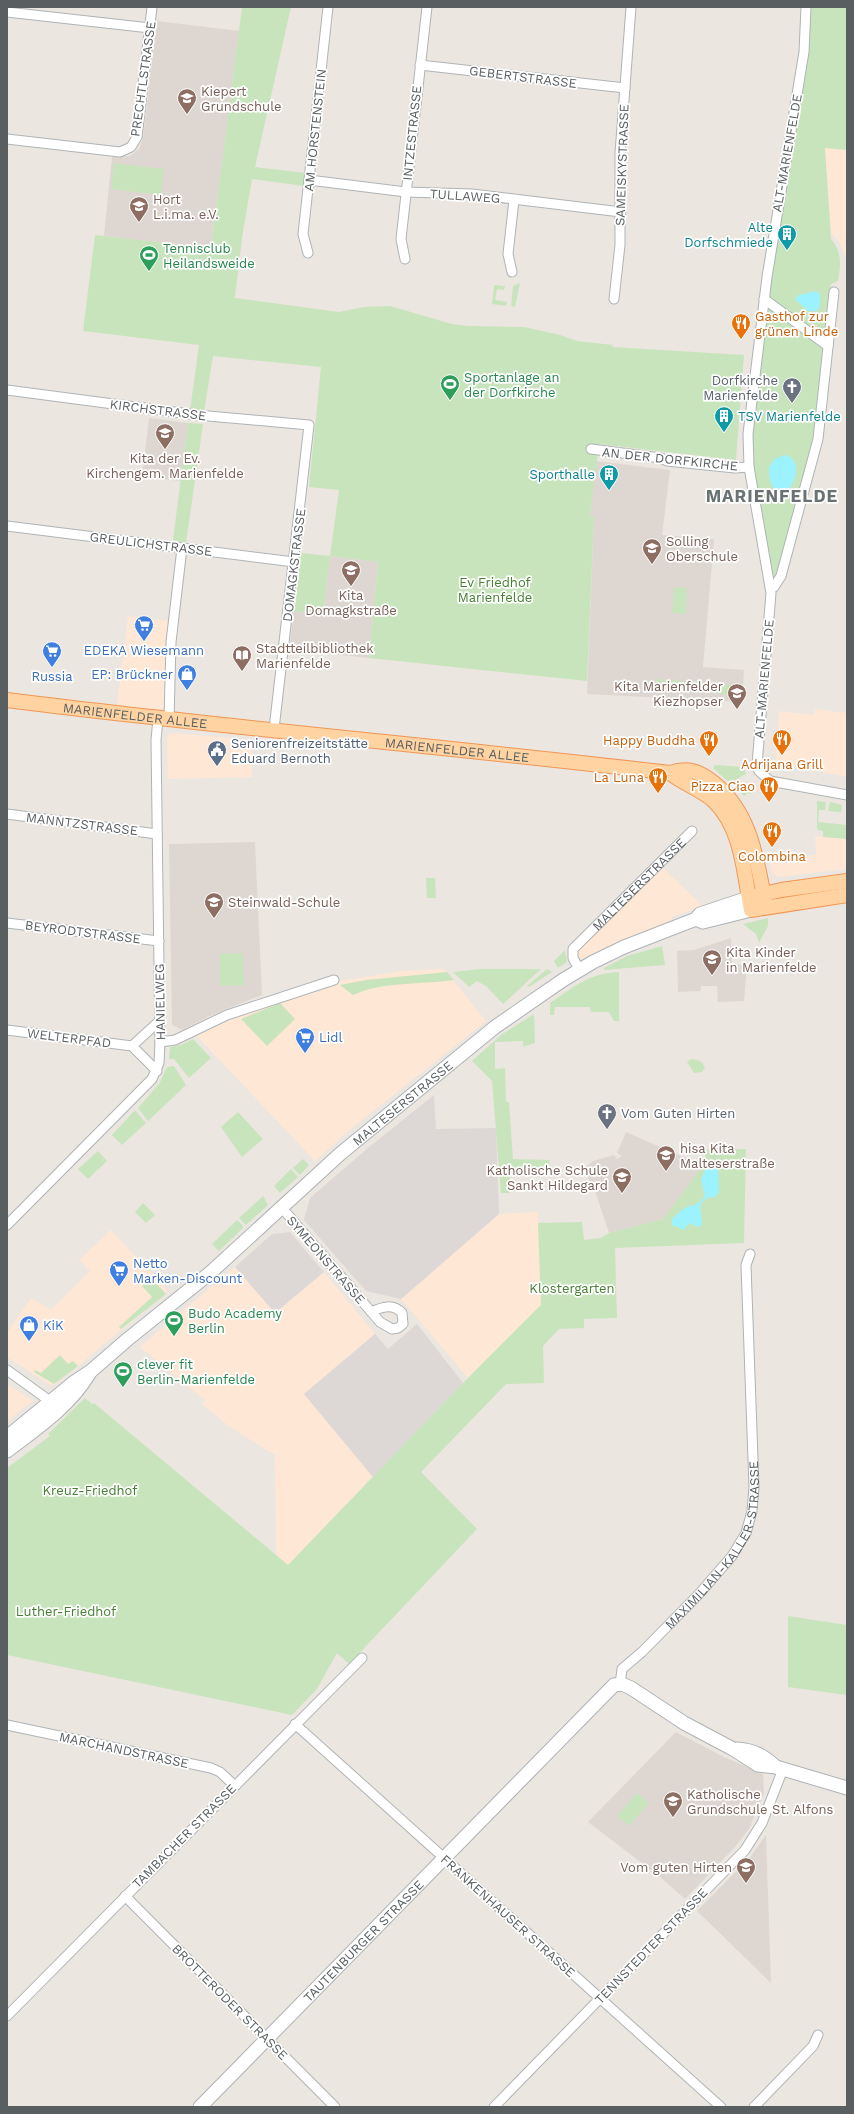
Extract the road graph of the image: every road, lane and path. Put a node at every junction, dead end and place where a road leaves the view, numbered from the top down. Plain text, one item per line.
1 (152, 7) edge
2 (328, 7) edge
3 (427, 7) edge
4 (631, 7) edge
5 (806, 7) edge
6 (7, 12) edge
7 (150, 28) junction
8 (420, 64) junction
9 (625, 88) junction
10 (7, 139) edge
11 (309, 180) junction
12 (406, 192) junction
13 (514, 200) junction
14 (621, 212) junction
15 (308, 253) dead end
16 (406, 259) dead end
17 (512, 272) dead end
18 (834, 292) dead end
19 (614, 299) dead end
20 (764, 299) junction
21 (828, 346) junction
22 (7, 390) edge
23 (309, 425) joint
24 (591, 449) dead end
25 (749, 467) junction
26 (7, 526) edge
27 (182, 548) junction
28 (294, 562) junction
29 (770, 587) junction
30 (7, 700) edge
31 (164, 719) junction
32 (274, 729) junction
33 (670, 773) junction
34 (847, 795) edge
35 (7, 814) edge
36 (692, 830) dead end
37 (157, 834) junction
38 (847, 881) edge
39 (847, 894) edge
40 (765, 900) junction
41 (750, 904) junction
42 (7, 923) edge
43 (159, 941) junction
44 (579, 970) junction
45 (334, 980) dead end
46 (160, 1024) junction
47 (7, 1030) edge
48 (160, 1042) junction
49 (132, 1046) junction
50 (157, 1071) junction
51 (282, 1208) junction
52 (7, 1225) edge
53 (750, 1254) dead end
54 (371, 1312) dead end
55 (7, 1370) edge
56 (55, 1405) junction
57 (9, 1443) edge
58 (362, 1658) dead end
59 (620, 1684) junction
60 (295, 1724) junction
61 (7, 1725) edge
62 (780, 1768) junction
63 (235, 1786) junction
64 (847, 1788) edge
65 (444, 1858) junction
66 (125, 1896) junction
67 (600, 1998) junction
68 (7, 2016) edge
69 (818, 2036) dead end
70 (267, 2039) junction
71 (200, 2107) edge
72 (335, 2107) edge
73 (494, 2107) edge
74 (720, 2107) edge
75 (754, 2107) edge

1 - 7 street, PRECHTLSTRASSE
2 - 11 street, AM HORSTENSTEIN
3 - 8 street, INTZESTRASSE
4 - 9 street, SAMEISKYSTRASSE
5 - 20 street, ALT-MARIENFELDE
6 - 7 street
7 - 10 street, PRECHTLSTRASSE
8 - 9 street, GEBERTSTRASSE
8 - 12 street, INTZESTRASSE
9 - 14 street, SAMEISKYSTRASSE
11 - 12 street, TULLAWEG
11 - 15 street, AM HORSTENSTEIN
12 - 13 street, TULLAWEG
12 - 16 street, INTZESTRASSE
13 - 14 street, TULLAWEG
13 - 17 street
14 - 19 street, SAMEISKYSTRASSE
18 - 21 street
20 - 21 street
20 - 25 street, ALT-MARIENFELDE
21 - 29 street
22 - 23 street, KIRCHSTRASSE
23 - 28 street, DOMAGKSTRASSE
24 - 25 street, AN DER DORFKIRCHE
25 - 29 street, ALT-MARIENFELDE
26 - 27 street, GREULICHSTRASSE
27 - 28 street, GREULICHSTRASSE
27 - 31 street, HANIELWEG
28 - 32 street, DOMAGKSTRASSE
29 - 34 street, ALT-MARIENFELDE
30 - 31 main road, MARIENFELDER ALLEE
31 - 32 main road, MARIENFELDER ALLEE
31 - 37 street, HANIELWEG
32 - 33 main road, MARIENFELDER ALLEE
33 - 40 main road, MARIENFELDER ALLEE
33 - 41 main road, MARIENFELDER ALLEE
35 - 37 street, MANNTZSTRASSE
36 - 44 street, MALTESERSTRASSE
37 - 43 street, HANIELWEG
38 - 40 main road
39 - 40 main road
40 - 41 main road
41 - 44 main road
42 - 43 street, BEYRODTSTRASSE
43 - 46 street, HANIELWEG
44 - 51 main road, MALTESERSTRASSE
45 - 48 street
46 - 48 street, HANIELWEG
46 - 49 street
47 - 49 street, WELTERPFAD
48 - 50 street, HANIELWEG
49 - 50 street
50 - 52 street
51 - 54 street, SYMEONSTRASSE
51 - 56 main road, MALTESERSTRASSE
53 - 59 street, MAXIMILIAN-KALLER-STRASSE
55 - 56 street
56 - 57 main road, MALTESERSTRASSE
58 - 60 street, TAMBACHER STRASSE
59 - 62 main road
59 - 65 main road, TAUTENBURGER STRASSE
60 - 63 street, TAMBACHER STRASSE
60 - 65 street, FRANKENHAUSER STRASSE
61 - 63 street, MARCHANDSTRASSE
62 - 64 main road
62 - 67 street, TENNSTEDTER STRASSE
63 - 66 street, TAMBACHER STRASSE
65 - 67 street, FRANKENHAUSER STRASSE
65 - 70 main road, TAUTENBURGER STRASSE
66 - 68 street, TAMBACHER STRASSE
66 - 70 street, BROTTERODER STRASSE
67 - 73 street, TENNSTEDTER STRASSE
67 - 74 street, FRANKENHAUSER STRASSE
69 - 75 street
70 - 71 main road, TAUTENBURGER STRASSE
70 - 72 street, BROTTERODER STRASSE

